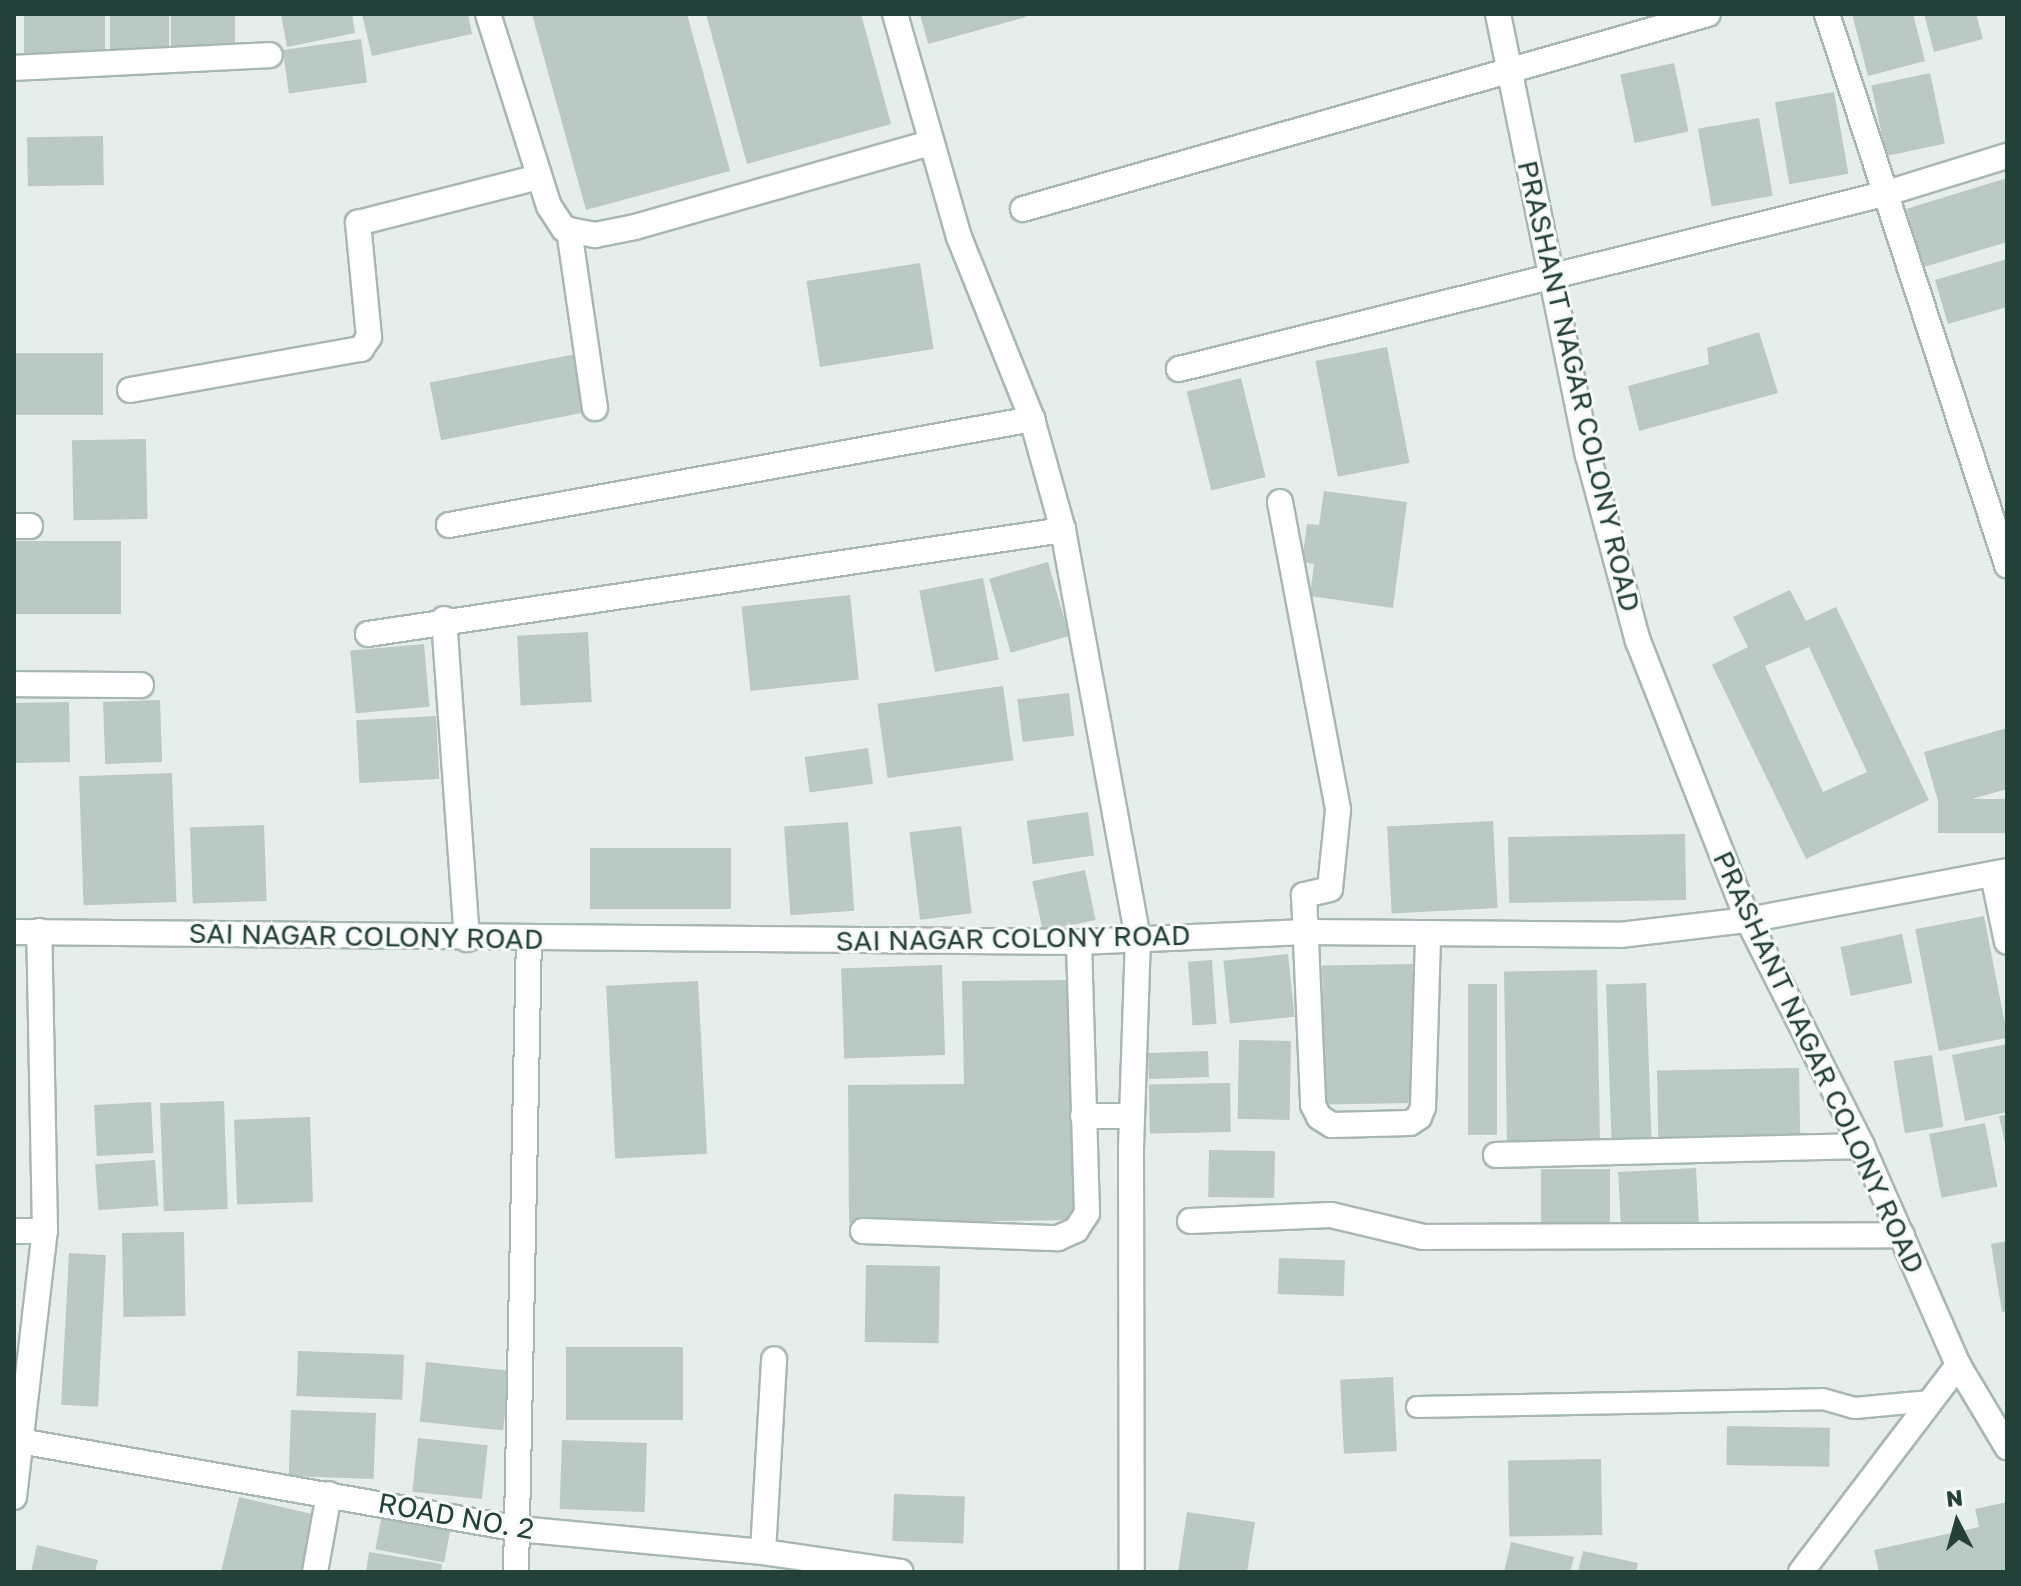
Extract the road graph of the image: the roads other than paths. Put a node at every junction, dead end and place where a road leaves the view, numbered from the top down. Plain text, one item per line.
1 (488, 14) edge
2 (895, 14) edge
3 (1498, 14) edge
4 (1708, 14) edge
5 (1827, 14) edge
6 (270, 55) dead end
7 (14, 68) edge
8 (1509, 75) junction
9 (929, 143) junction
10 (2007, 156) edge
11 (539, 177) junction
12 (1884, 194) junction
13 (1023, 209) dead end
14 (569, 230) junction
15 (1552, 277) junction
16 (1179, 369) dead end
17 (130, 390) dead end
18 (595, 408) dead end
19 (1032, 419) junction
20 (1280, 502) dead end
21 (449, 525) dead end
22 (1063, 530) junction
23 (2007, 565) edge
24 (444, 619) junction
25 (368, 634) dead end
26 (14, 684) edge
27 (141, 685) dead end
28 (2000, 873) edge
29 (1748, 920) junction
30 (39, 931) junction
31 (14, 932) edge
32 (1306, 932) junction
33 (1138, 937) junction
34 (1428, 937) junction
35 (529, 938) junction
36 (467, 939) junction
37 (1079, 942) junction
38 (2007, 942) edge
39 (1083, 1116) junction
40 (1132, 1116) junction
41 (1862, 1146) junction
42 (1496, 1155) dead end
43 (1190, 1221) dead end
44 (14, 1231) edge
45 (45, 1231) junction
46 (863, 1231) dead end
47 (1902, 1235) junction
48 (774, 1359) dead end
49 (1958, 1365) junction
50 (1930, 1401) junction
51 (1417, 1407) dead end
52 (18, 1440) edge
53 (2007, 1447) edge
54 (329, 1494) junction
55 (14, 1497) edge
56 (519, 1529) junction
57 (763, 1552) junction
58 (812, 1566) edge
59 (1805, 1570) edge
60 (315, 1572) edge
61 (516, 1572) edge
62 (901, 1572) edge
63 (1132, 1572) edge

1 - 11 street
2 - 9 street
3 - 8 street, PRASHANT NAGAR COLONY ROAD
4 - 8 street
5 - 12 street
6 - 7 street
8 - 13 street
8 - 15 street, PRASHANT NAGAR COLONY ROAD
9 - 14 street
9 - 19 street
10 - 12 street
11 - 14 street
11 - 17 street
12 - 15 street
12 - 23 street
14 - 18 street
15 - 16 street
15 - 29 street, PRASHANT NAGAR COLONY ROAD
19 - 21 street
19 - 22 street
20 - 32 street
22 - 24 street
22 - 33 street
24 - 25 street
24 - 36 street
26 - 27 street
28 - 29 street, SAI NAGAR COLONY ROAD
28 - 38 street
29 - 34 street, SAI NAGAR COLONY ROAD
29 - 41 street, PRASHANT NAGAR COLONY ROAD
30 - 31 street, SAI NAGAR COLONY ROAD
30 - 36 street, SAI NAGAR COLONY ROAD
30 - 45 street
32 - 33 street, SAI NAGAR COLONY ROAD
32 - 34 street, SAI NAGAR COLONY ROAD
32 - 34 street
33 - 37 street, SAI NAGAR COLONY ROAD
33 - 40 street
35 - 36 street, SAI NAGAR COLONY ROAD
35 - 37 street, SAI NAGAR COLONY ROAD
35 - 56 street
37 - 39 street
39 - 40 street
39 - 46 street
40 - 63 street
41 - 42 street
41 - 47 street, PRASHANT NAGAR COLONY ROAD
43 - 47 street
44 - 45 street
45 - 52 street
47 - 49 street, PRASHANT NAGAR COLONY ROAD
48 - 57 street
49 - 50 street
49 - 53 street, PRASHANT NAGAR COLONY ROAD
50 - 51 lane
50 - 59 street
52 - 54 street, ROAD NO. 2
52 - 55 street
54 - 56 street, ROAD NO. 2
54 - 60 street
56 - 57 street, ROAD NO. 2
56 - 61 street
57 - 58 street, ROAD NO. 2
58 - 62 street, ROAD NO. 2

